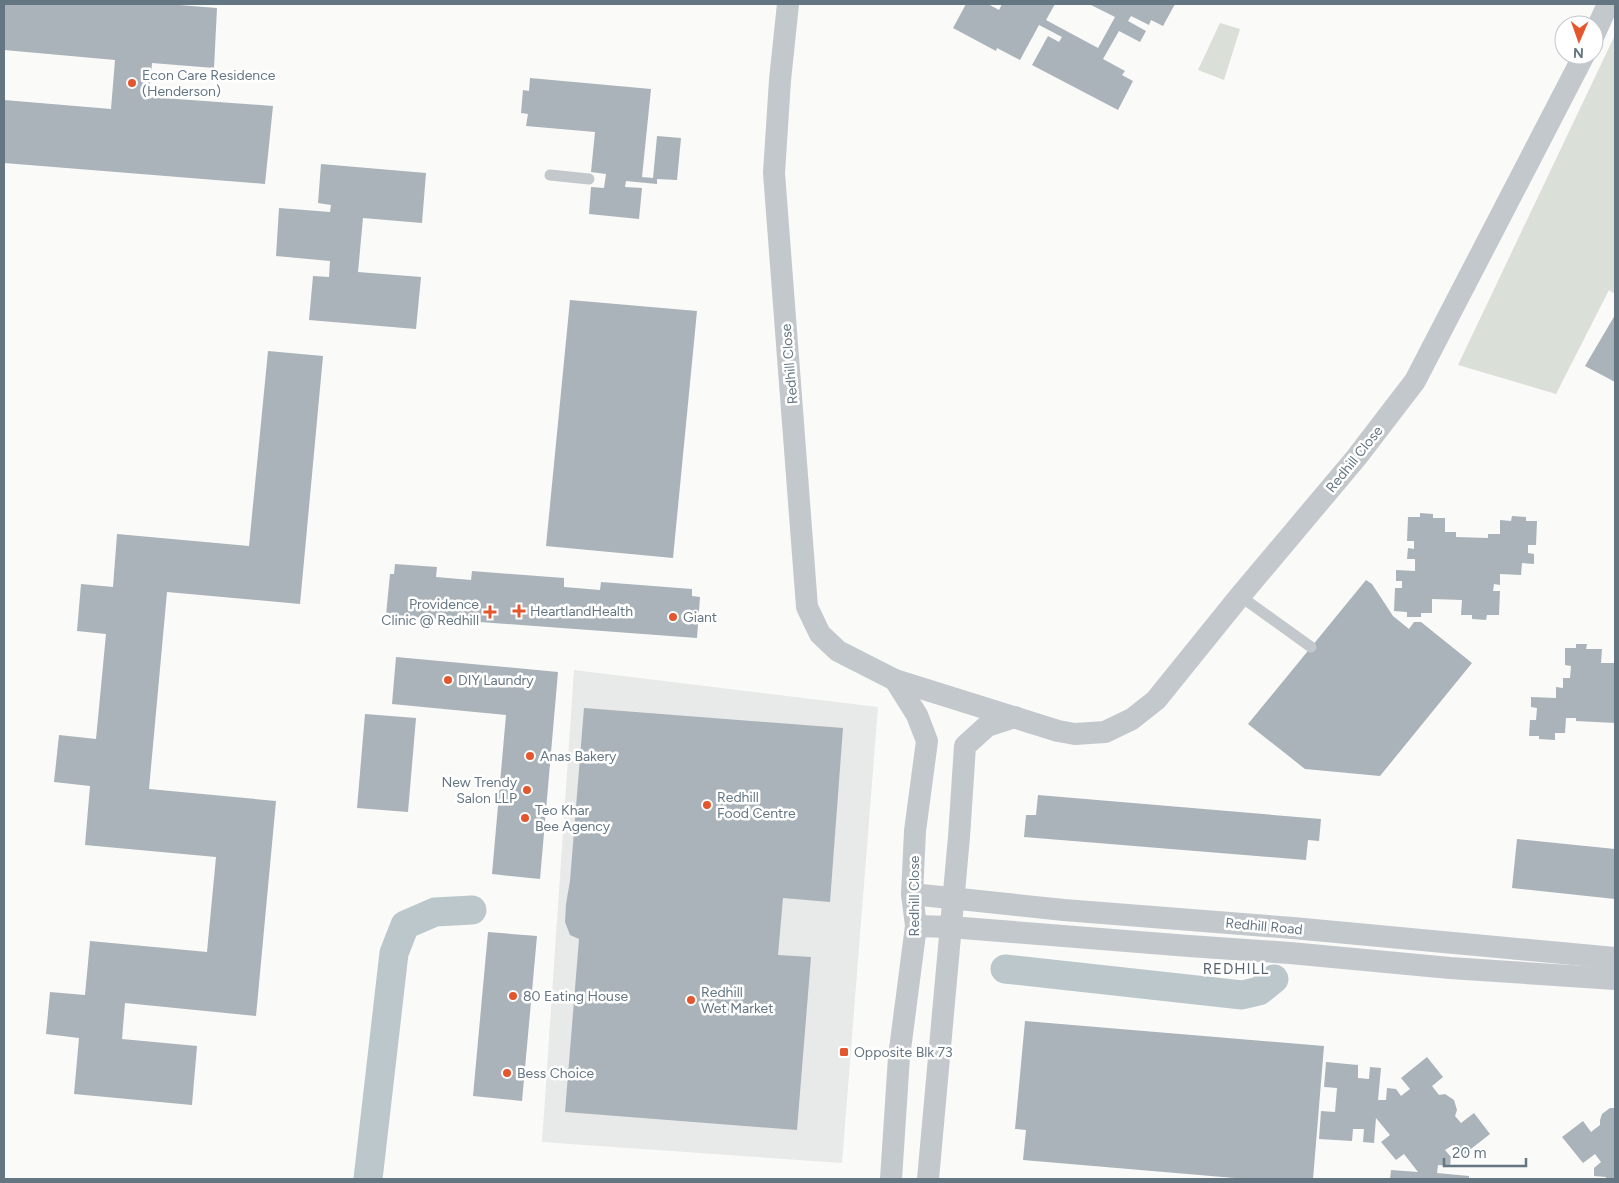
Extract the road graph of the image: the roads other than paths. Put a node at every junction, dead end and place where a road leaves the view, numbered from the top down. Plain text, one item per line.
1 (788, 4) edge
2 (1579, 65) edge
3 (550, 175) dead end
4 (589, 179) dead end
5 (1240, 596) junction
6 (1311, 647) dead end
7 (895, 680) junction
8 (1015, 717) junction
9 (912, 894) junction
10 (953, 898) junction
11 (916, 926) junction
12 (950, 927) junction
13 (1615, 958) edge
14 (1615, 979) edge
15 (891, 1179) edge
16 (928, 1179) edge

1 - 7 street, Redhill Close
2 - 5 street, Redhill Close
3 - 4 lane
5 - 6 lane
5 - 8 street, Redhill Close
7 - 8 street, Redhill Close
7 - 9 street, Redhill Close
8 - 10 street
9 - 10 street, Redhill Road
9 - 11 street, Redhill Close
10 - 12 street
10 - 13 street, Redhill Road
11 - 12 street, Redhill Road
11 - 15 street, Redhill Close
12 - 14 street, Redhill Road
12 - 16 street

